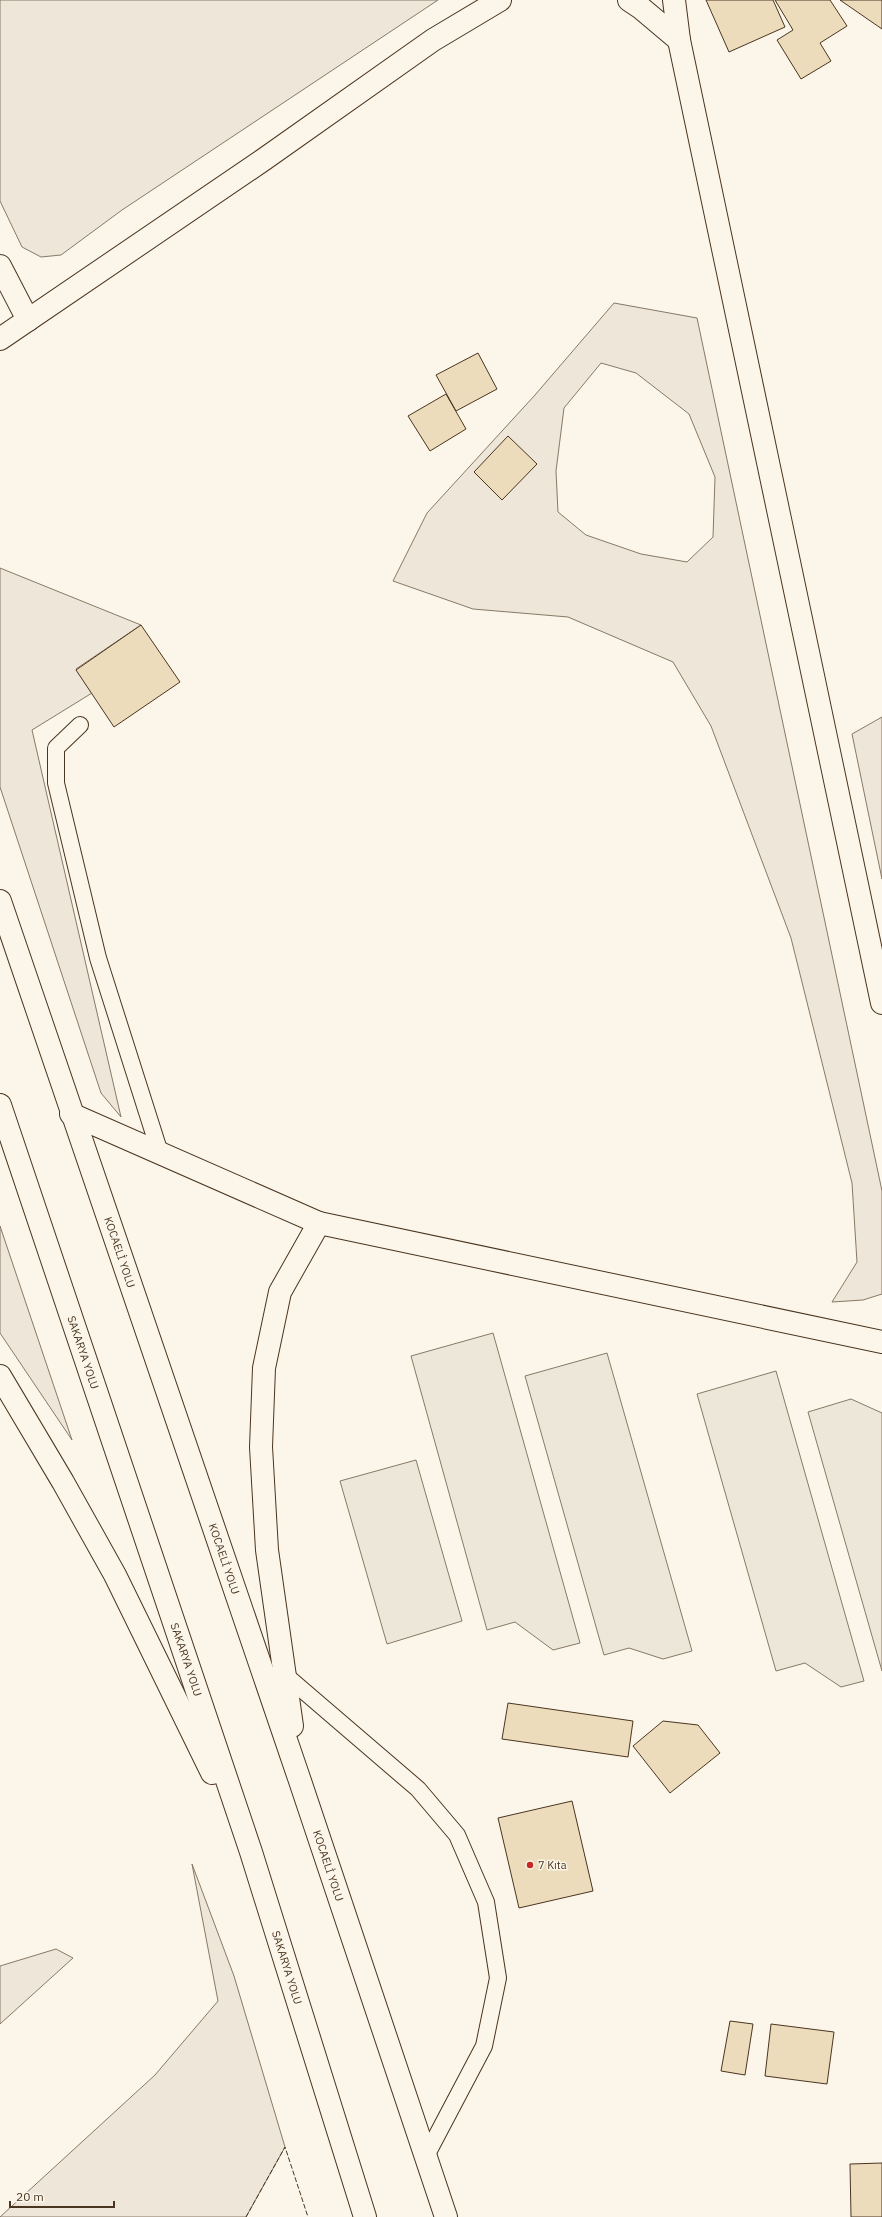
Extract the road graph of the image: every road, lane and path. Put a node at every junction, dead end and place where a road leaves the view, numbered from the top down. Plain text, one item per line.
1 (500, 0) edge
2 (629, 0) edge
3 (674, 0) edge
4 (679, 40) junction
5 (0, 266) edge
6 (28, 320) junction
7 (0, 339) edge
8 (80, 725) dead end
9 (0, 901) edge
10 (882, 1003) edge
11 (0, 1105) edge
12 (71, 1114) junction
13 (160, 1153) junction
14 (319, 1223) junction
15 (882, 1342) edge
16 (0, 1376) edge
17 (284, 1674) junction
18 (299, 1778) junction
19 (251, 1852) junction
20 (426, 2156) junction
21 (365, 2217) edge
22 (446, 2217) edge

1 - 6 main road
2 - 4 main road
3 - 4 main road
4 - 10 main road
5 - 6 main road
6 - 7 main road
8 - 13 lane
9 - 12 main road, KOCAELİ YOLU
11 - 19 main road, SAKARYA YOLU
12 - 13 main road
12 - 18 main road, KOCAELİ YOLU
13 - 14 main road
14 - 15 main road
14 - 17 main road
16 - 19 main road
17 - 18 main road
17 - 20 lane
18 - 20 main road, KOCAELİ YOLU
19 - 21 main road, SAKARYA YOLU
20 - 22 main road, KOCAELİ YOLU

